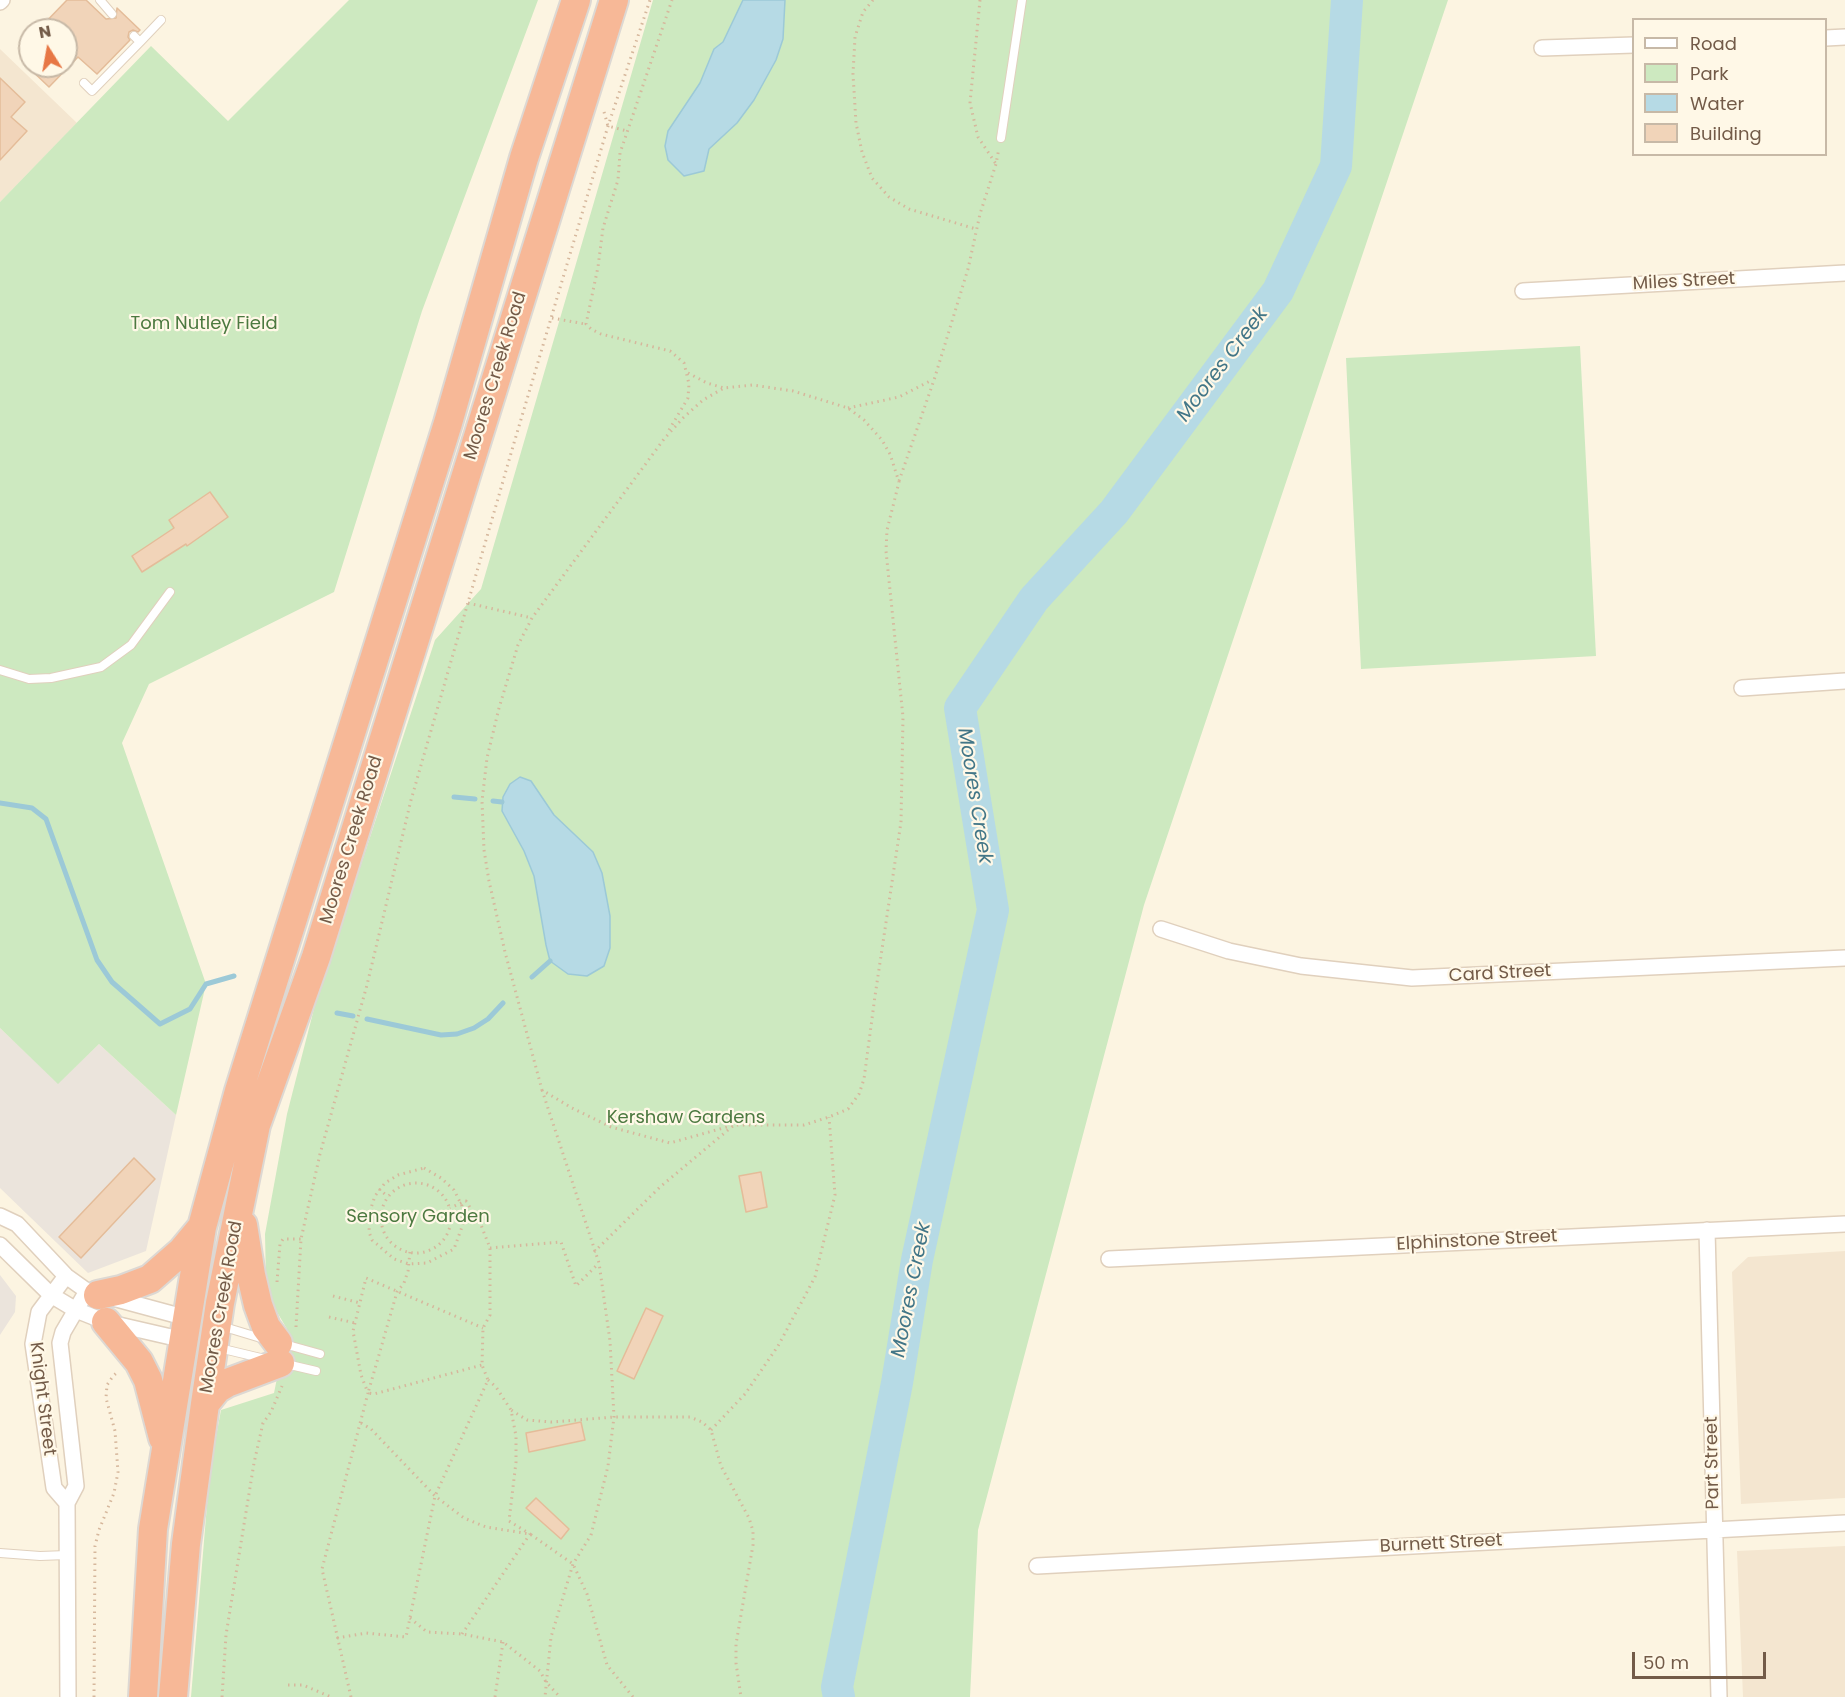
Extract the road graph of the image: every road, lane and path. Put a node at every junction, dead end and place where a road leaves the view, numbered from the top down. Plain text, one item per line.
1 (100, 0) edge
2 (576, 0) edge
3 (614, 0) edge
4 (651, 0) edge
5 (672, 0) edge
6 (873, 0) edge
7 (980, 0) edge
8 (1022, 0) edge
9 (112, 14) dead end
10 (161, 20) dead end
11 (1845, 37) edge
12 (1827, 38) edge
13 (1632, 45) edge
14 (1542, 48) dead end
15 (84, 83) dead end
16 (608, 126) junction
17 (627, 131) junction
18 (1001, 138) joint
19 (996, 164) junction
20 (976, 229) junction
21 (1845, 273) edge
22 (1523, 291) dead end
23 (552, 318) junction
24 (586, 324) junction
25 (688, 372) junction
26 (934, 380) junction
27 (724, 388) junction
28 (848, 408) junction
29 (664, 439) junction
30 (899, 482) junction
31 (170, 592) dead end
32 (468, 603) junction
33 (532, 618) junction
34 (0, 670) edge
35 (1845, 681) edge
36 (1742, 688) dead end
37 (1161, 928) dead end
38 (1845, 958) edge
39 (542, 1090) junction
40 (829, 1117) junction
41 (734, 1125) junction
42 (380, 1189) junction
43 (388, 1197) junction
44 (461, 1203) junction
45 (240, 1206) junction
46 (450, 1208) junction
47 (0, 1216) edge
48 (1845, 1224) edge
49 (202, 1227) junction
50 (1707, 1230) junction
51 (301, 1239) junction
52 (0, 1245) edge
53 (490, 1248) junction
54 (410, 1252) junction
55 (594, 1252) junction
56 (1109, 1259) dead end
57 (599, 1263) junction
58 (409, 1264) junction
59 (66, 1276) junction
60 (276, 1285) dead end
61 (397, 1292) junction
62 (51, 1295) junction
63 (333, 1296) dead end
64 (87, 1298) junction
65 (360, 1302) junction
66 (329, 1317) dead end
67 (106, 1322) junction
68 (355, 1323) junction
69 (483, 1328) junction
70 (186, 1329) junction
71 (215, 1336) junction
72 (285, 1353) junction
73 (320, 1354) dead end
74 (482, 1365) junction
75 (122, 1369) dead end
76 (316, 1371) dead end
77 (488, 1380) junction
78 (368, 1393) junction
79 (205, 1404) junction
80 (511, 1410) junction
81 (614, 1417) junction
82 (361, 1423) junction
83 (711, 1430) junction
84 (165, 1446) junction
85 (435, 1496) junction
86 (67, 1503) junction
87 (1845, 1523) edge
88 (1714, 1530) junction
89 (530, 1533) junction
90 (0, 1553) edge
91 (68, 1555) junction
92 (573, 1564) junction
93 (1037, 1566) dead end
94 (410, 1618) junction
95 (462, 1634) junction
96 (338, 1638) junction
97 (503, 1642) junction
98 (546, 1682) junction
99 (288, 1686) dead end
100 (68, 1697) edge
101 (94, 1697) edge
102 (143, 1697) edge
103 (174, 1697) edge
104 (222, 1697) edge
105 (331, 1697) edge
106 (351, 1697) edge
107 (495, 1697) edge
108 (545, 1697) edge
109 (560, 1697) edge
110 (633, 1697) edge
111 (741, 1697) edge
112 (1719, 1697) edge

1 - 9 lane
2 - 49 highway, Moores Creek Road
3 - 45 highway, Moores Creek Road
4 - 16 path
5 - 17 path
6 - 20 path
7 - 19 path
8 - 18 lane
10 - 15 lane
11 - 12 street
13 - 14 street
16 - 17 path
16 - 23 path
17 - 24 path
18 - 19 path
19 - 20 path
20 - 26 path
21 - 22 street, Miles Street
23 - 24 path
23 - 32 path
24 - 25 path
25 - 27 path
25 - 29 path
26 - 28 path
26 - 30 path
27 - 28 path
27 - 29 path
28 - 30 path
29 - 33 path
30 - 40 path
31 - 34 lane
32 - 33 path
32 - 51 path
33 - 39 path
35 - 36 street
37 - 38 street, Card Street
39 - 41 path
39 - 55 path
40 - 41 path
40 - 83 path
41 - 55 path
42 - 43 path
42 - 44 path
42 - 58 path
43 - 46 path
43 - 54 path
44 - 46 path
44 - 53 path
44 - 58 path
45 - 71 highway, Moores Creek Road
45 - 72 highway
46 - 54 path
47 - 59 street
48 - 50 street, Elphinstone Street
49 - 64 highway
49 - 70 highway, Moores Creek Road
50 - 56 street, Elphinstone Street
50 - 88 street, Part Street
51 - 60 path
51 - 72 path
52 - 62 street
53 - 57 path
53 - 69 path
54 - 58 path
55 - 57 path
57 - 81 path
58 - 61 path
59 - 62 street, Knight Street
59 - 64 street
61 - 65 path
61 - 69 path
61 - 78 path
62 - 64 street
62 - 86 street, Knight Street
63 - 65 path
64 - 67 street
64 - 70 street
64 - 86 street, Knight Street
65 - 68 path
66 - 68 path
67 - 70 street
67 - 84 highway
68 - 78 path
69 - 74 path
70 - 71 highway
70 - 84 highway, Moores Creek Road
71 - 72 lane
71 - 72 lane
71 - 79 highway, Moores Creek Road
72 - 73 lane
72 - 76 lane
72 - 79 highway
72 - 104 path
74 - 77 path
74 - 78 path
75 - 101 path
77 - 80 path
77 - 85 path
78 - 82 path
79 - 103 highway, Moores Creek Road
80 - 81 path
80 - 89 path
81 - 83 path
81 - 92 path
82 - 85 path
82 - 96 path
83 - 111 path
84 - 102 highway, Moores Creek Road
85 - 89 path
85 - 94 path
86 - 91 street, Knight Street
87 - 88 street, Burnett Street
88 - 93 street, Burnett Street
88 - 112 street, Part Street
89 - 92 path
89 - 95 path
90 - 91 lane
91 - 100 street, Knight Street
92 - 98 path
92 - 110 path
94 - 95 path
94 - 96 path
95 - 97 path
96 - 106 path
97 - 98 path
97 - 107 path
98 - 108 path
98 - 109 path
99 - 105 path

